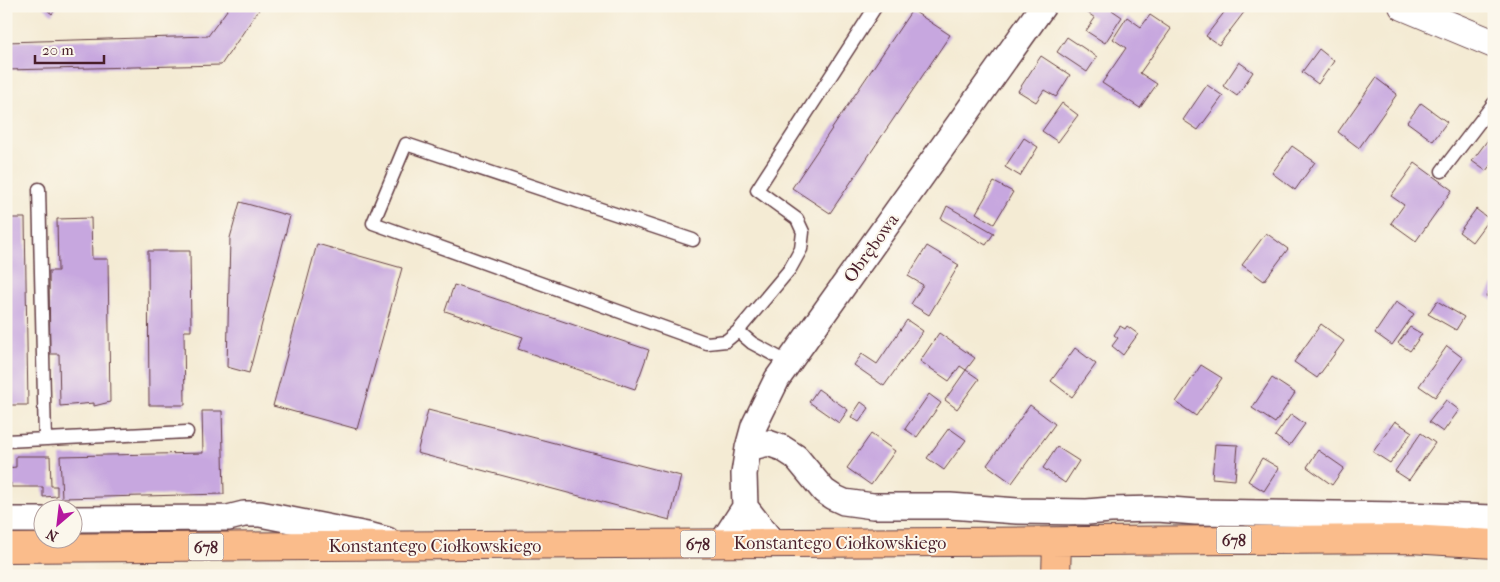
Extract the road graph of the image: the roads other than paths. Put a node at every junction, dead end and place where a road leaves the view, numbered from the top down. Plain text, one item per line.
1 (876, 6) edge
2 (1043, 6) edge
3 (1403, 6) edge
4 (1494, 44) edge
5 (1494, 102) edge
6 (1442, 172) dead end
7 (39, 189) dead end
8 (693, 240) dead end
9 (738, 332) junction
10 (789, 363) junction
11 (187, 432) dead end
12 (45, 439) junction
13 (6, 441) edge
14 (748, 448) junction
15 (745, 507) junction
16 (1494, 518) edge
17 (82, 519) edge
18 (6, 520) edge
19 (32, 520) edge
20 (1057, 542) junction
21 (721, 544) junction
22 (774, 544) junction
23 (1494, 544) edge
24 (406, 546) junction
25 (6, 548) edge
26 (1056, 576) edge

1 - 9 lane
2 - 10 street, Obrębowa
3 - 4 street
5 - 6 lane
7 - 12 lane
8 - 9 lane
9 - 10 lane
10 - 14 street, Obrębowa
11 - 12 lane
12 - 13 lane
14 - 15 street, Obrębowa
14 - 16 street
15 - 21 street
15 - 22 street
17 - 24 street
18 - 19 street
20 - 22 highway, Konstantego Ciołkowskiego / 678
20 - 23 highway, Konstantego Ciołkowskiego / 678
20 - 26 highway
21 - 22 highway, Konstantego Ciołkowskiego / 678
21 - 24 highway, Konstantego Ciołkowskiego / 678
24 - 25 highway, Konstantego Ciołkowskiego / 678

